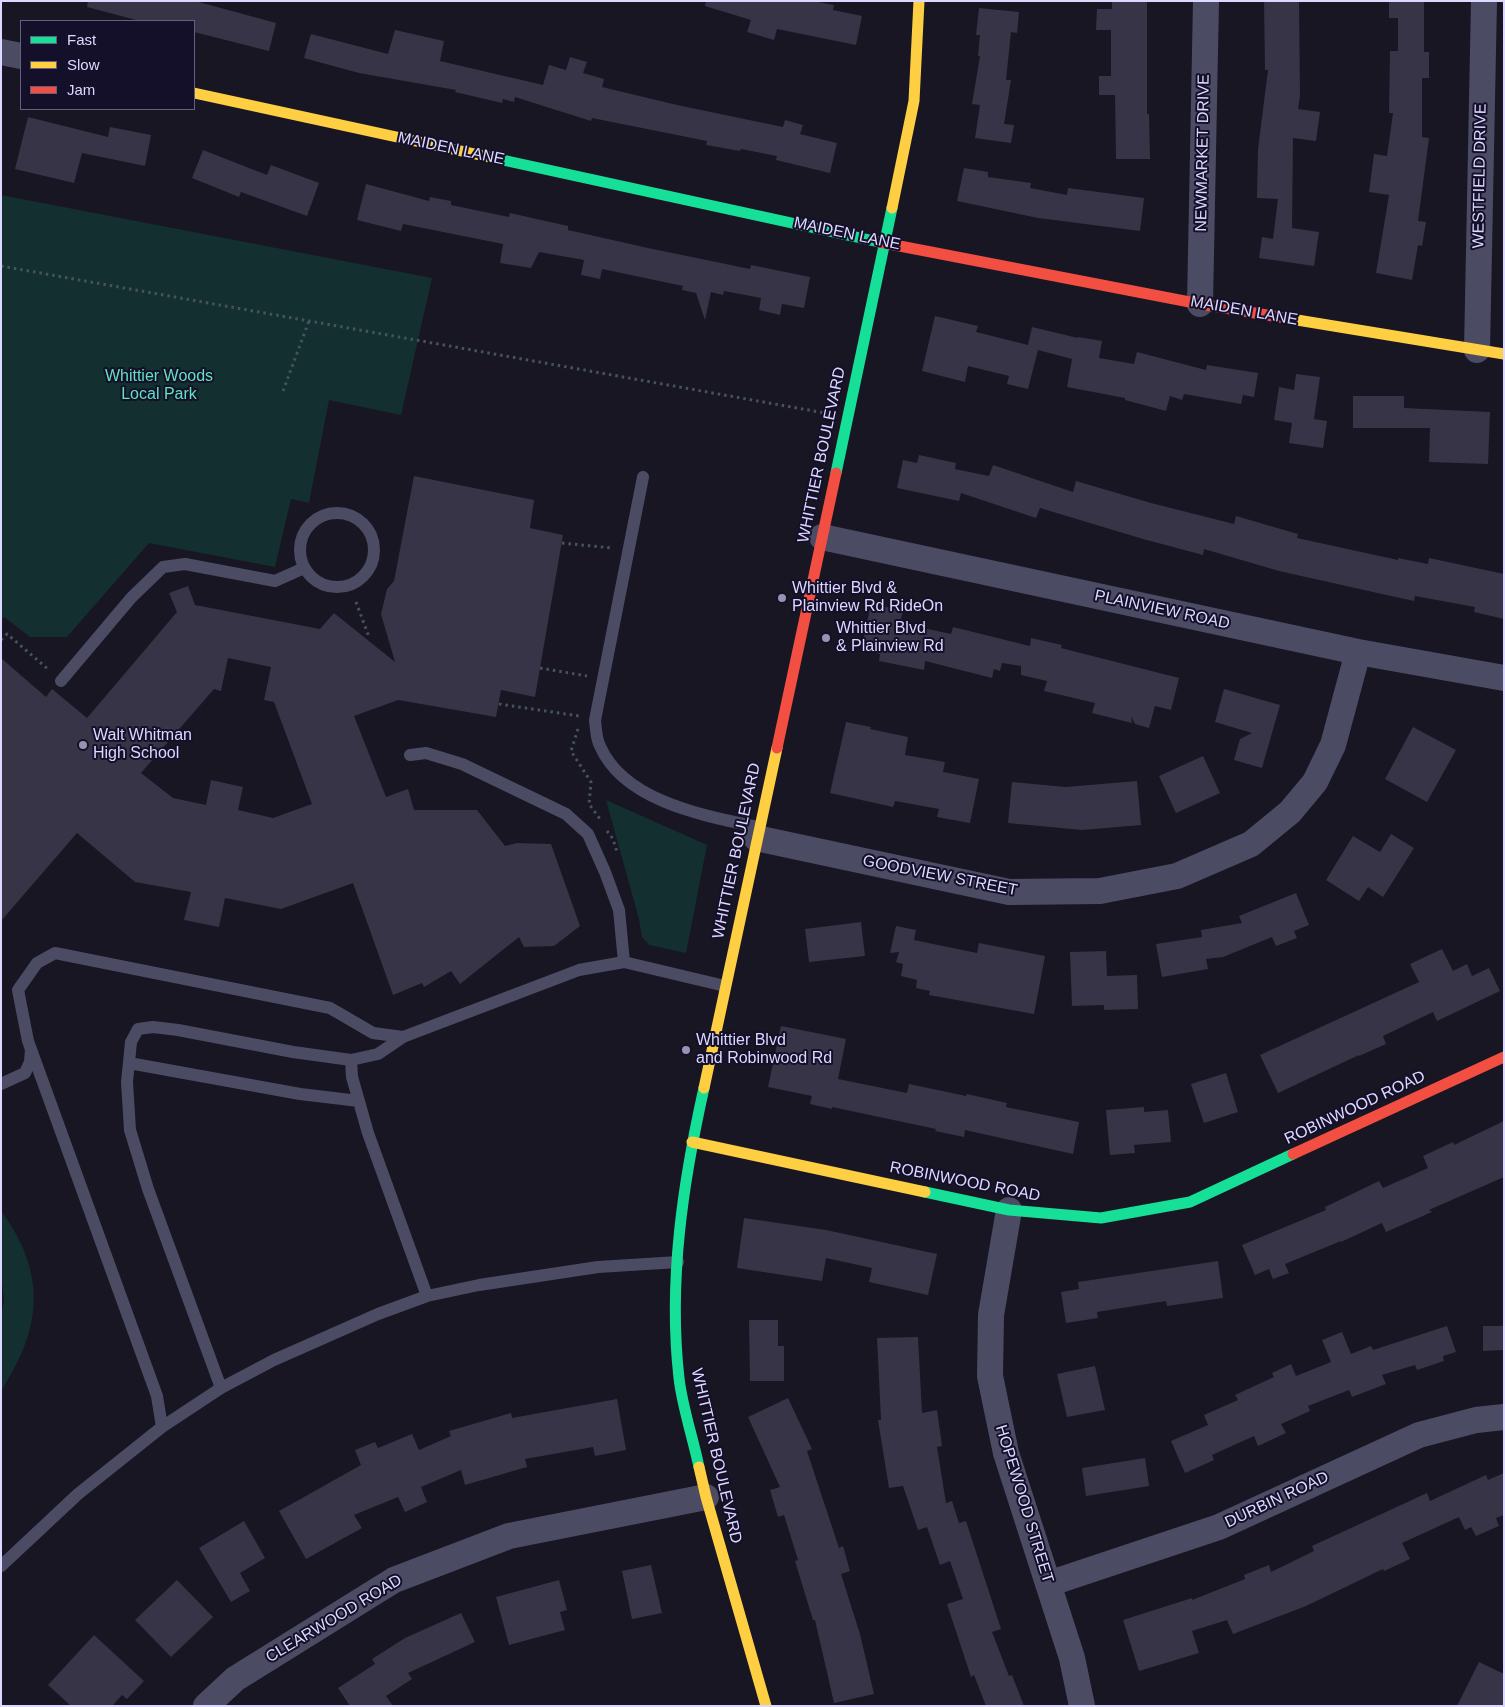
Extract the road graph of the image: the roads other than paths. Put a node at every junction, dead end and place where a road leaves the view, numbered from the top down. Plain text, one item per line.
1 (918, 1) edge
2 (1206, 1) edge
3 (1484, 1) edge
4 (1, 52) edge
5 (20, 56) edge
6 (195, 93) edge
7 (885, 243) junction
8 (1200, 304) junction
9 (1477, 350) junction
10 (1504, 354) edge
11 (643, 477) dead end
12 (822, 537) junction
13 (304, 568) junction
14 (1358, 652) junction
15 (1504, 678) edge
16 (61, 680) road end
17 (410, 755) dead end
18 (757, 833) junction
19 (624, 962) junction
20 (725, 986) junction
21 (403, 1037) junction
22 (31, 1049) junction
23 (1504, 1057) edge
24 (351, 1060) junction
25 (129, 1063) junction
26 (1, 1084) edge
27 (359, 1101) junction
28 (692, 1142) junction
29 (1009, 1210) junction
30 (678, 1262) junction
31 (427, 1296) junction
32 (221, 1388) junction
33 (1504, 1417) edge
34 (162, 1427) junction
35 (706, 1496) junction
36 (1, 1566) edge
37 (1048, 1584) junction
38 (206, 1706) edge
39 (766, 1706) edge
40 (1082, 1706) edge

1 - 7 street, WHITTIER BOULEVARD
2 - 8 street, NEWMARKET DRIVE
3 - 9 street, WESTFIELD DRIVE
4 - 5 street
6 - 7 street, MAIDEN LANE
7 - 8 street, MAIDEN LANE
7 - 12 street, WHITTIER BOULEVARD
8 - 9 street, MAIDEN LANE
9 - 10 street, MAIDEN LANE
11 - 18 lane
12 - 14 street, PLAINVIEW ROAD
12 - 18 street, WHITTIER BOULEVARD
13 - 13 lane
13 - 16 lane
14 - 15 street, PLAINVIEW ROAD
14 - 18 street, GOODVIEW STREET
17 - 19 lane
18 - 20 street, WHITTIER BOULEVARD
19 - 20 lane
19 - 21 lane
20 - 28 street, WHITTIER BOULEVARD
21 - 22 lane
21 - 24 lane
22 - 26 lane
22 - 34 lane
23 - 29 street, ROBINWOOD ROAD
24 - 25 lane
24 - 27 lane
25 - 27 lane
25 - 32 lane
27 - 31 lane
28 - 29 street, ROBINWOOD ROAD
28 - 30 street, WHITTIER BOULEVARD
29 - 37 street, HOPEWOOD STREET
30 - 31 lane
30 - 35 street, WHITTIER BOULEVARD
31 - 32 lane
32 - 34 lane
33 - 37 street, DURBIN ROAD
34 - 36 lane
35 - 38 street, CLEARWOOD ROAD
35 - 39 street, WHITTIER BOULEVARD
37 - 40 street, HOPEWOOD STREET

